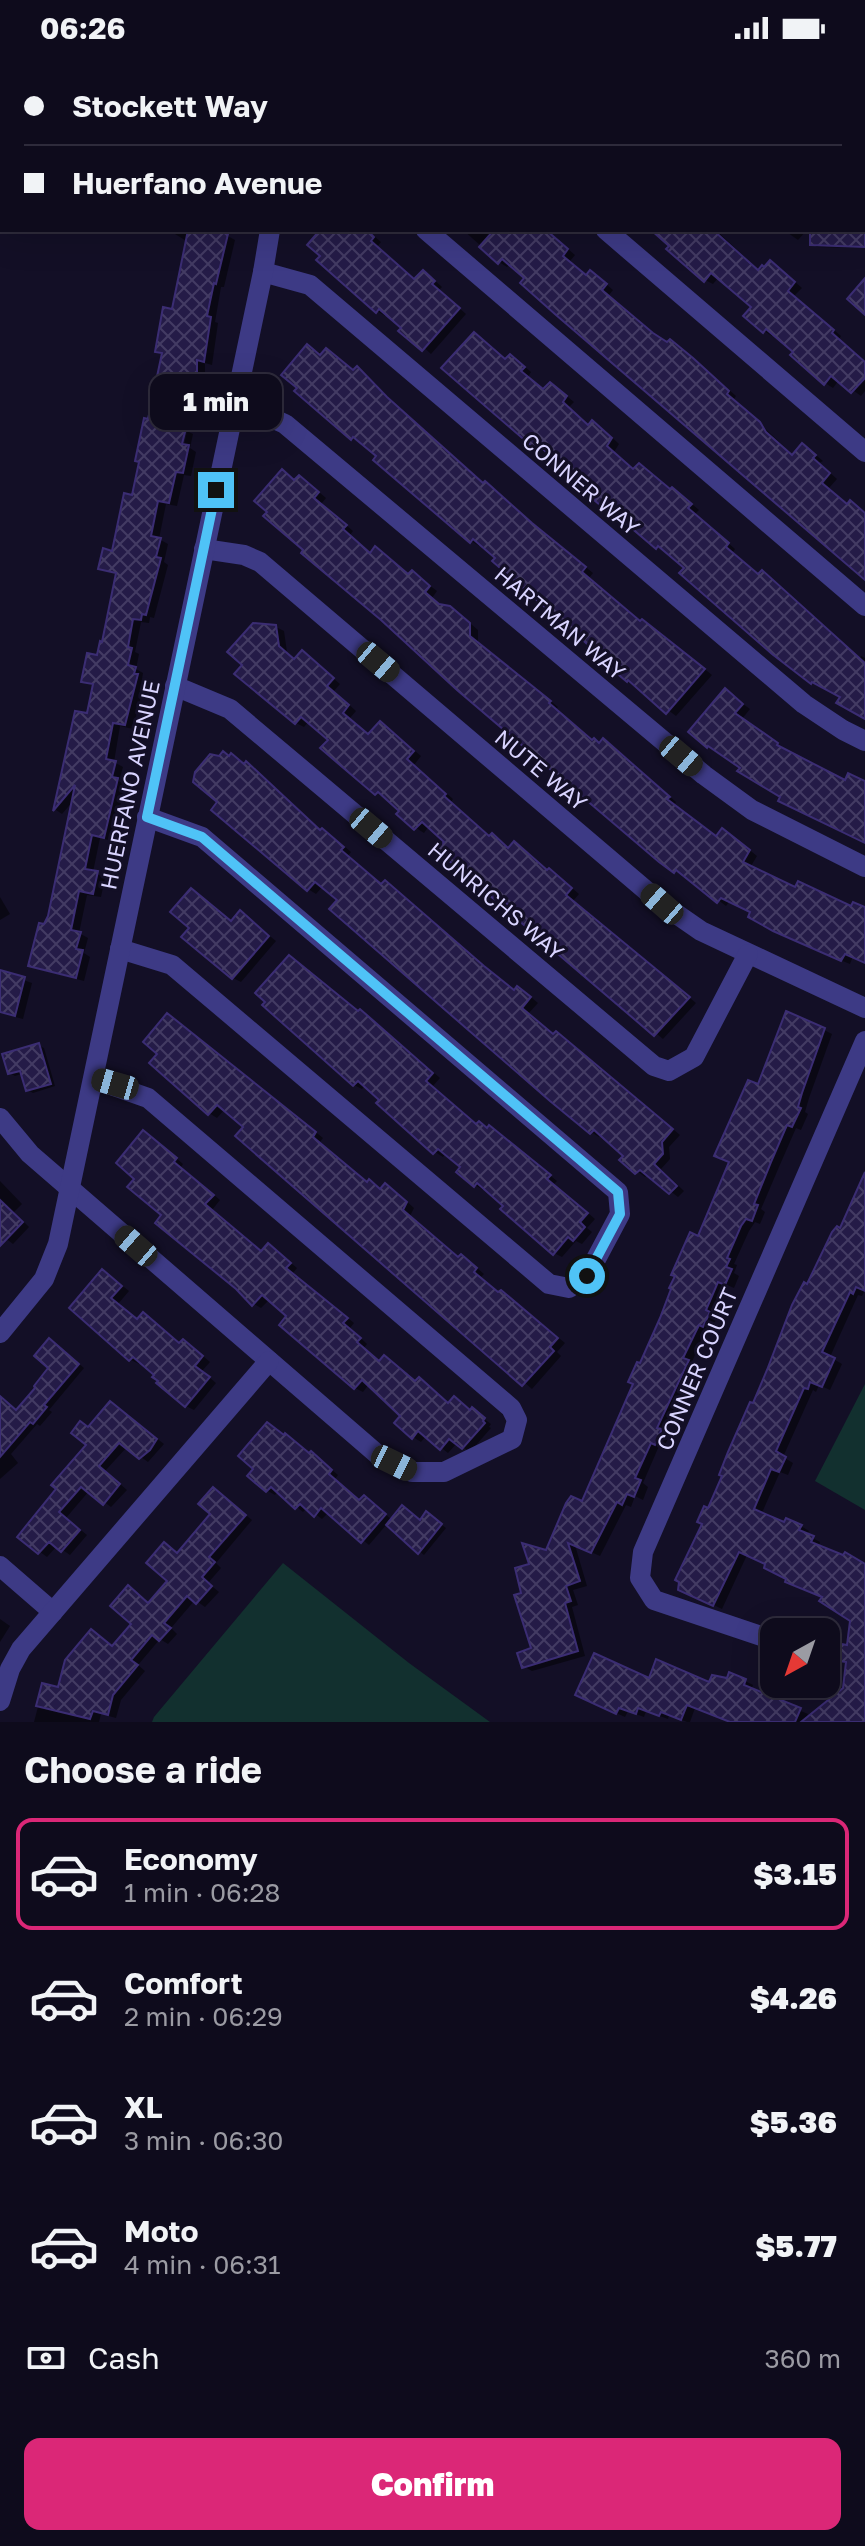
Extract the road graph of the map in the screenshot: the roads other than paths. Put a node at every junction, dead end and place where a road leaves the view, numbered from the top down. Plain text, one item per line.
1 (270, 232) edge
2 (428, 232) edge
3 (608, 232) edge
4 (263, 272) junction
5 (234, 401) junction
6 (865, 452) edge
7 (204, 549) junction
8 (865, 606) edge
9 (175, 686) junction
10 (865, 741) edge
11 (147, 817) junction
12 (865, 867) edge
13 (120, 949) junction
14 (748, 954) junction
15 (865, 1008) edge
16 (865, 1041) edge
17 (94, 1079) junction
18 (0, 1118) edge
19 (69, 1189) junction
20 (0, 1333) edge
21 (269, 1361) junction
22 (0, 1566) edge
23 (53, 1612) junction
24 (760, 1636) edge
25 (0, 1701) edge

1 - 4 street, HUERFANO AVENUE
2 - 8 street
3 - 6 street
4 - 5 street, HUERFANO AVENUE
4 - 10 street, CONNER WAY
5 - 7 street, HUERFANO AVENUE
5 - 12 street, HARTMAN WAY
7 - 9 street, HUERFANO AVENUE
7 - 14 street, NUTE WAY
9 - 11 street, HUERFANO AVENUE
9 - 14 street, HUNRICHS WAY
11 - 13 street, HUERFANO AVENUE
11 - 13 street
13 - 17 street, HUERFANO AVENUE
14 - 15 street, NUTE WAY
16 - 24 street, CONNER COURT
17 - 19 street, HUERFANO AVENUE
17 - 21 street
18 - 19 street
19 - 20 street, HUERFANO AVENUE
19 - 21 street
21 - 23 street
22 - 23 street
23 - 25 street

